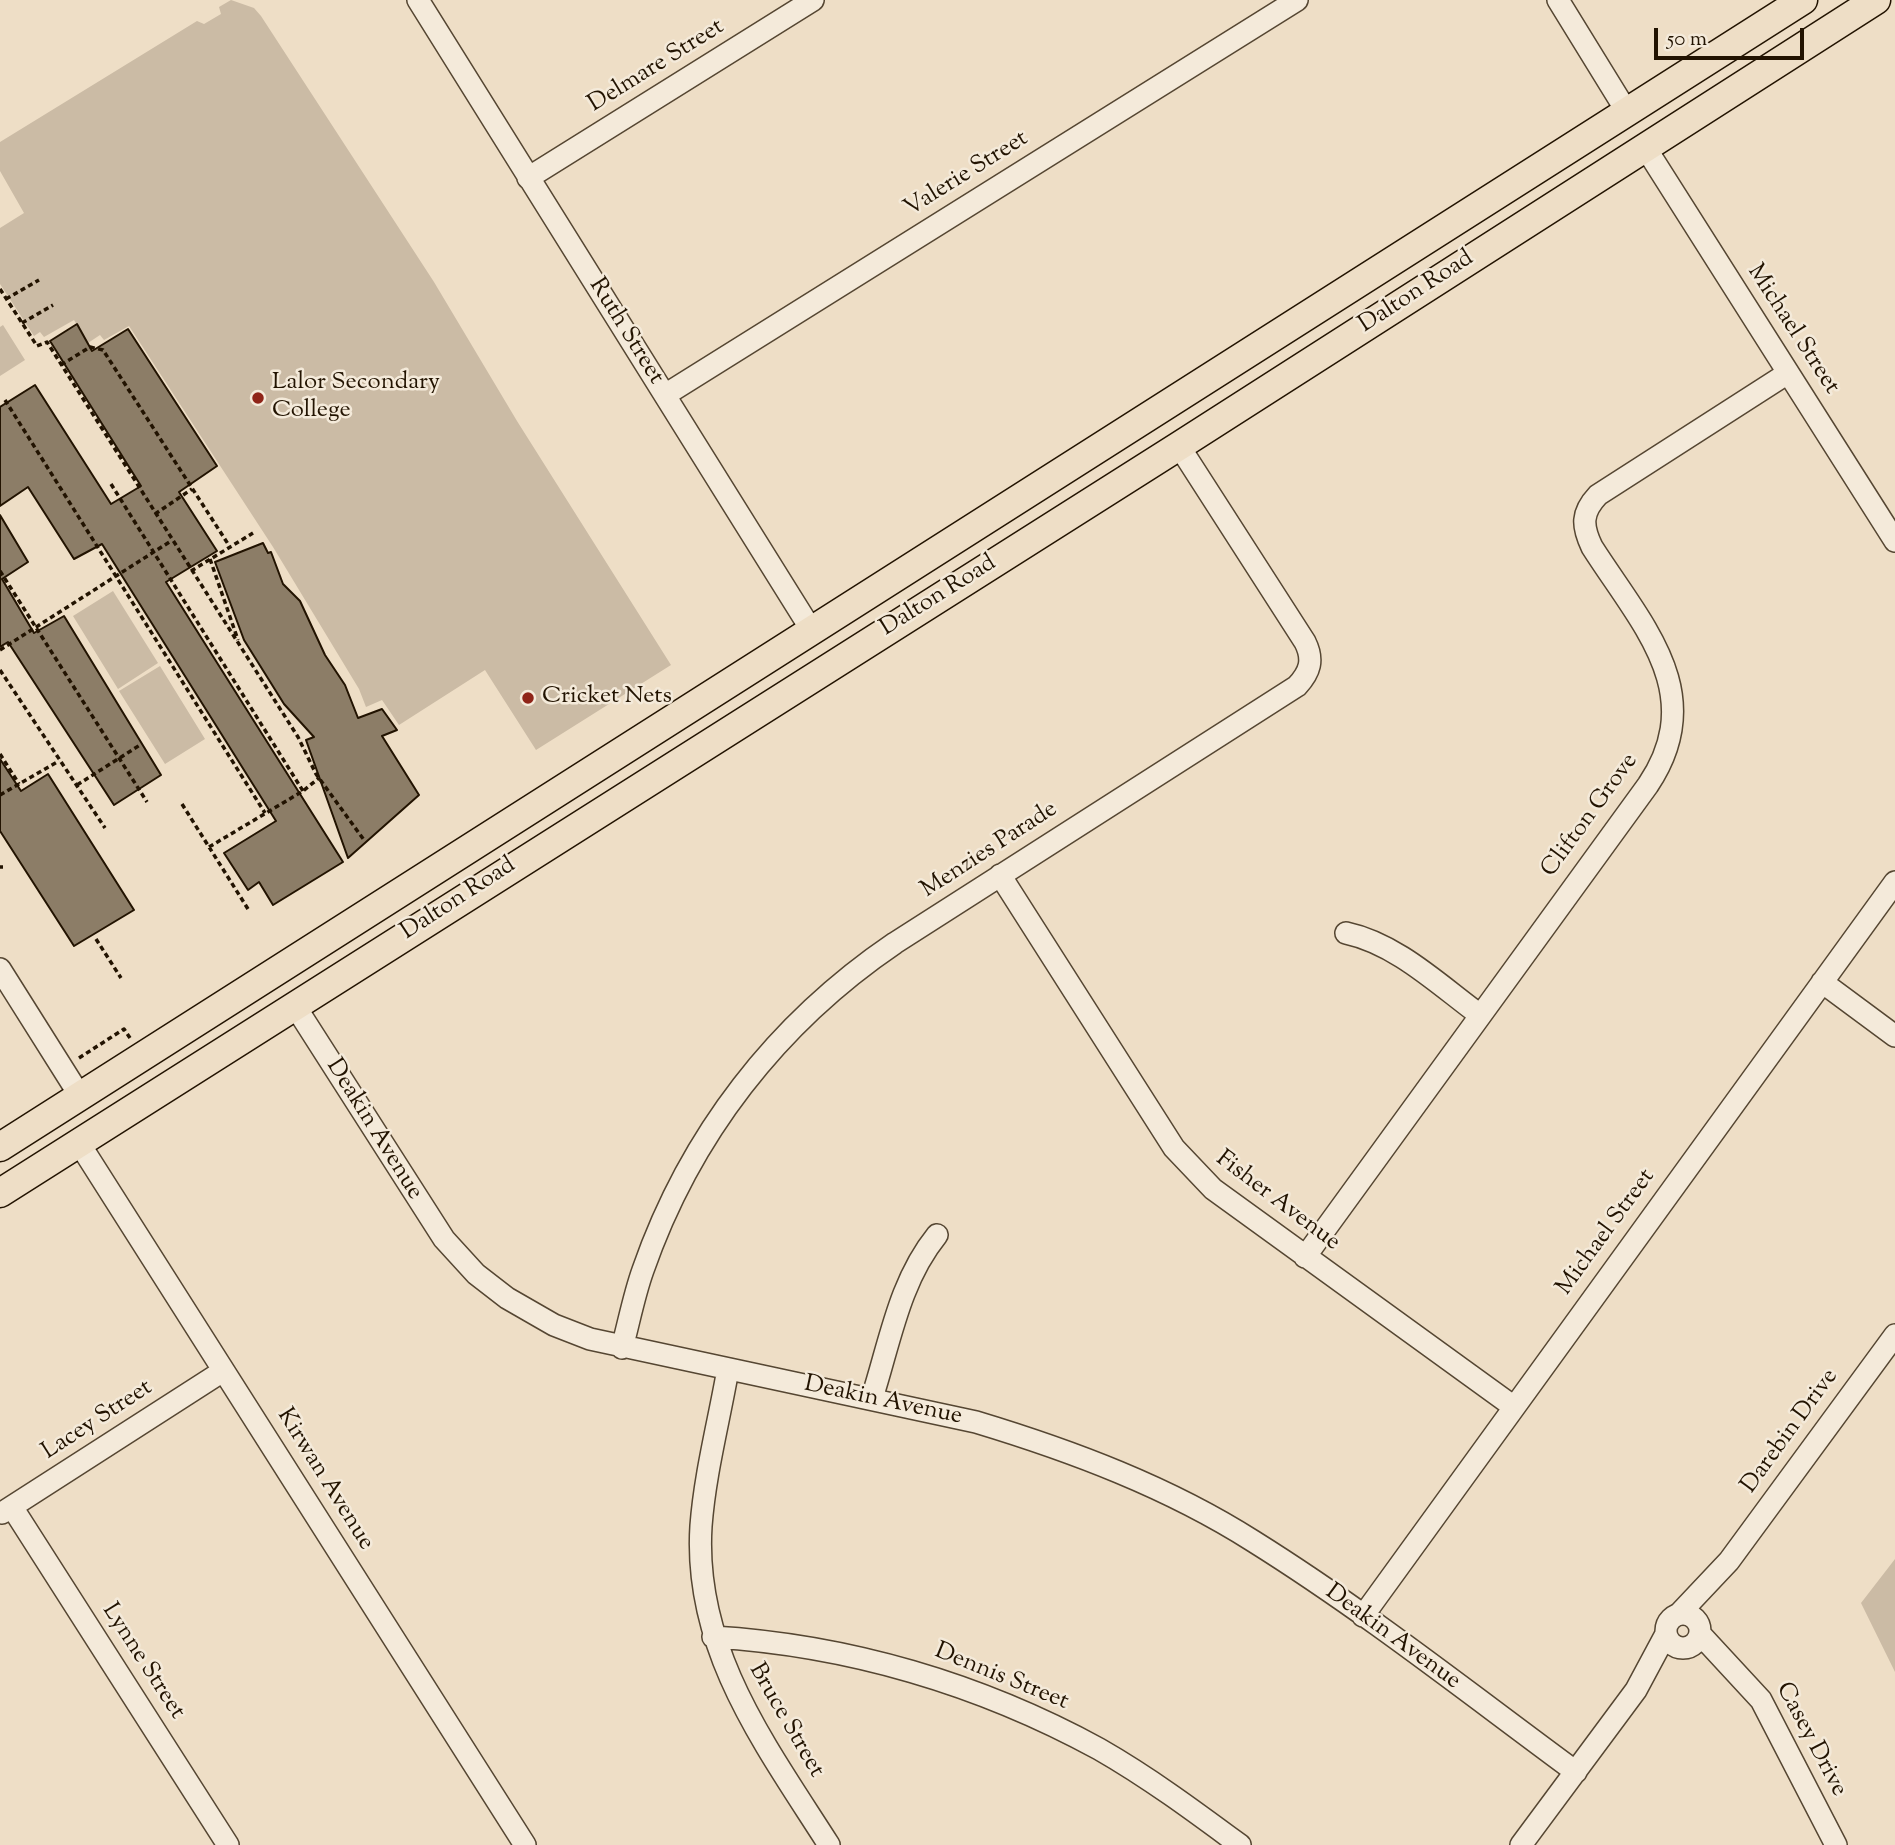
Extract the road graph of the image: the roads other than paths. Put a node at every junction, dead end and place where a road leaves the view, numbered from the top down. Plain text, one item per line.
1 (418, 0) edge
2 (813, 0) edge
3 (1297, 0) edge
4 (1558, 0) edge
5 (1803, 0) edge
6 (1876, 0) edge
7 (1627, 112) junction
8 (1644, 147) junction
9 (528, 178) junction
10 (1788, 373) junction
11 (664, 395) junction
12 (1179, 446) junction
13 (1895, 541) edge
14 (812, 631) junction
15 (832, 664) junction
16 (1000, 875) junction
17 (1895, 882) edge
18 (1346, 933) dead end
19 (0, 969) edge
20 (274, 973) junction
21 (1822, 982) junction
22 (295, 1006) junction
23 (1480, 1015) junction
24 (1895, 1036) edge
25 (80, 1096) junction
26 (79, 1143) junction
27 (0, 1147) edge
28 (0, 1193) edge
29 (937, 1235) dead end
30 (1305, 1257) junction
31 (1895, 1335) edge
32 (622, 1348) junction
33 (728, 1369) junction
34 (223, 1371) junction
35 (872, 1398) junction
36 (1514, 1407) junction
37 (6, 1511) edge
38 (1729, 1561) junction
39 (1679, 1614) junction
40 (1363, 1616) junction
41 (1666, 1634) junction
42 (713, 1637) junction
43 (1693, 1638) junction
44 (1636, 1690) junction
45 (1576, 1772) junction
46 (228, 1845) edge
47 (525, 1845) edge
48 (829, 1845) edge
49 (1240, 1845) edge
50 (1521, 1845) edge
51 (1836, 1845) edge

1 - 9 street, Ruth Street
2 - 9 street, Delmare Street
3 - 11 street, Valerie Street
4 - 7 street
5 - 7 main road, Dalton Road
6 - 8 main road, Dalton Road
7 - 14 main road, Dalton Road
8 - 10 street, Michael Street
8 - 12 main road, Dalton Road
9 - 11 street, Ruth Street
10 - 13 street, Michael Street
10 - 23 street, Clifton Grove
11 - 14 street, Ruth Street
12 - 15 main road, Dalton Road
12 - 16 street, Menzies Parade
14 - 15 main road, Ruth Street
14 - 20 main road, Dalton Road
15 - 22 main road, Dalton Road
16 - 30 street, Fisher Avenue
16 - 32 street, Menzies Parade
17 - 21 street, Michael Street
18 - 23 street
19 - 25 street
20 - 22 main road, Deakin Avenue
20 - 25 main road, Dalton Road
21 - 24 street
21 - 36 street, Michael Street
22 - 26 main road, Dalton Road
22 - 32 street, Deakin Avenue
23 - 30 street, Clifton Grove
25 - 27 main road, Dalton Road
26 - 28 main road, Dalton Road
26 - 34 street, Kirwan Avenue
29 - 35 street
30 - 36 street, Fisher Avenue
31 - 38 street, Darebin Drive
32 - 33 street, Deakin Avenue
33 - 35 street, Deakin Avenue
33 - 42 street, Bruce Street
34 - 37 street, Lacey Street
34 - 47 street, Kirwan Avenue
35 - 40 street, Deakin Avenue
36 - 40 street, Michael Street
37 - 46 street, Lynne Street
38 - 39 street, Darebin Drive
38 - 43 street, Darebin Drive
39 - 41 street, Darebin Drive
39 - 43 street
40 - 45 street, Deakin Avenue
41 - 43 street
41 - 44 street, Darebin Drive
42 - 48 street, Bruce Street
42 - 49 street, Dennis Street
43 - 44 street, Darebin Drive
43 - 51 street, Casey Drive
44 - 45 street, Darebin Drive
45 - 50 street, Darebin Drive

